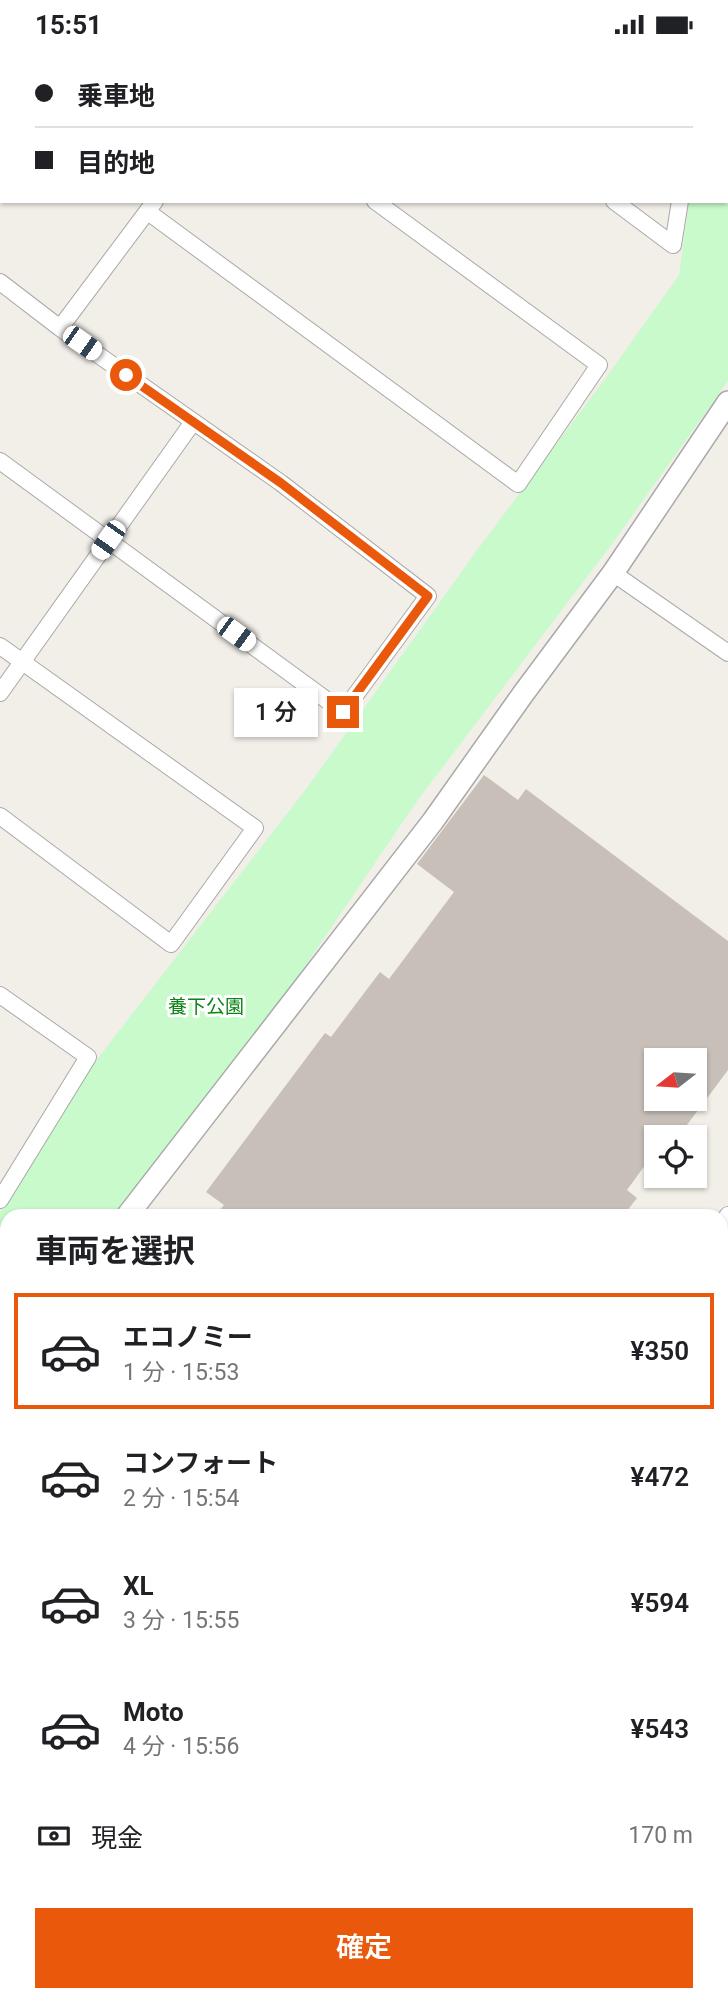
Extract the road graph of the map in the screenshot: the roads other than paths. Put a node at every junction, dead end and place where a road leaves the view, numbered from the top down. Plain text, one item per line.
1 (378, 203) edge
2 (617, 203) edge
3 (680, 203) edge
4 (151, 206) edge
5 (0, 282) edge
6 (60, 328) junction
7 (728, 402) edge
8 (193, 422) junction
9 (0, 461) edge
10 (108, 540) junction
11 (613, 573) junction
12 (0, 646) edge
13 (728, 653) edge
14 (21, 663) junction
15 (0, 693) edge
16 (0, 816) edge
17 (0, 995) edge
18 (0, 1200) edge
19 (132, 1209) edge

1 - 4 street
2 - 3 street
4 - 6 street
5 - 6 street
6 - 8 street
7 - 11 street
8 - 10 street
8 - 10 street
9 - 10 street
10 - 14 street
11 - 13 street
11 - 19 street
12 - 14 street
14 - 15 street
14 - 16 street
17 - 18 street

